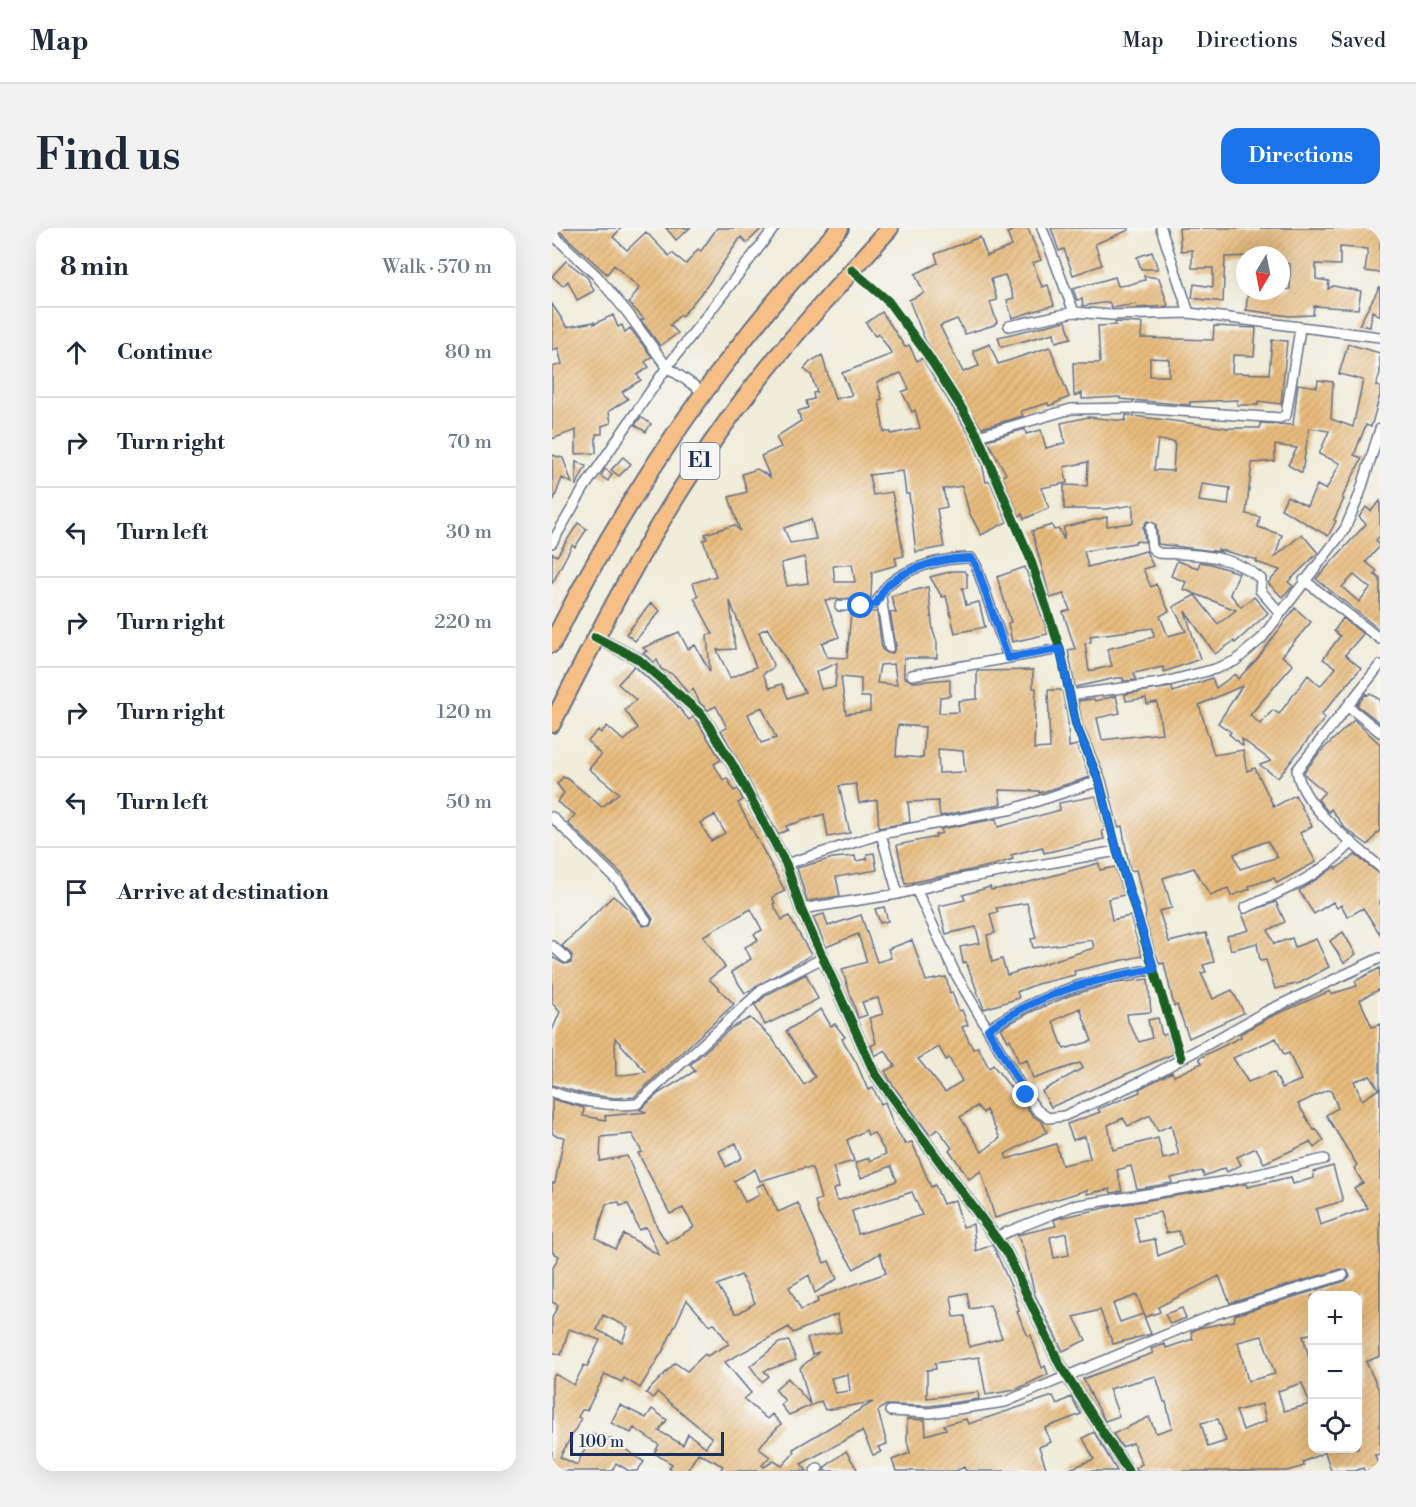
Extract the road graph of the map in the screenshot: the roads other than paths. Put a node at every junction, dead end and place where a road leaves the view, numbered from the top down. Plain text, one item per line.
1 (774, 228) edge
2 (840, 228) edge
3 (890, 228) edge
4 (1042, 228) edge
5 (1161, 228) edge
6 (552, 234) edge
7 (852, 270) junction
8 (1074, 312) junction
9 (1189, 313) junction
10 (1009, 326) dead end
11 (1300, 329) junction
12 (1380, 337) edge
13 (667, 367) junction
14 (705, 393) junction
15 (1380, 429) edge
16 (978, 436) junction
17 (1150, 527) dead end
18 (552, 543) edge
19 (1304, 580) junction
20 (881, 597) junction
21 (840, 606) dead end
22 (1280, 613) junction
23 (595, 637) junction
24 (1380, 639) edge
25 (552, 644) edge
26 (889, 647) dead end
27 (1060, 649) junction
28 (1008, 658) junction
29 (1380, 665) edge
30 (912, 675) dead end
31 (1069, 695) junction
32 (1348, 707) junction
33 (552, 724) edge
34 (1380, 732) edge
35 (1099, 781) junction
36 (552, 817) edge
37 (881, 834) junction
38 (1352, 842) junction
39 (1117, 851) junction
40 (786, 864) junction
41 (1380, 867) edge
42 (916, 889) junction
43 (898, 894) junction
44 (1245, 908) dead end
45 (801, 909) junction
46 (646, 920) dead end
47 (552, 946) edge
48 (566, 957) dead end
49 (823, 958) junction
50 (1380, 958) edge
51 (1154, 969) junction
52 (988, 1029) junction
53 (1180, 1058) junction
54 (552, 1092) edge
55 (1324, 1159) dead end
56 (996, 1237) junction
57 (1343, 1275) dead end
58 (1066, 1376) junction
59 (890, 1412) dead end
60 (1128, 1471) edge

1 - 13 street
2 - 14 highway, E1
3 - 7 highway, E1
4 - 8 street
5 - 9 street
6 - 13 street
7 - 16 street
7 - 23 highway, E1
8 - 9 street
8 - 10 street
9 - 11 street
11 - 12 street
11 - 16 street
13 - 14 street
13 - 18 street
14 - 25 highway, E1
15 - 19 street
16 - 27 street
17 - 22 street
19 - 22 street
19 - 24 street
20 - 21 street
20 - 26 street
20 - 28 street
22 - 31 street
23 - 33 highway, E1
23 - 40 street
27 - 28 street
27 - 31 street
28 - 30 street
29 - 32 street
31 - 35 street
32 - 34 street
32 - 38 street
35 - 37 street
35 - 39 street
36 - 46 street
37 - 40 street
37 - 43 street
38 - 41 street
38 - 44 street
39 - 42 street
39 - 51 street
40 - 45 street
42 - 43 street
42 - 52 street
43 - 45 street
45 - 49 street
47 - 48 street
49 - 54 street
49 - 56 street
50 - 53 street
51 - 52 street
51 - 53 street
52 - 53 street
55 - 56 street
56 - 58 street
57 - 58 street
58 - 59 street
58 - 60 street

